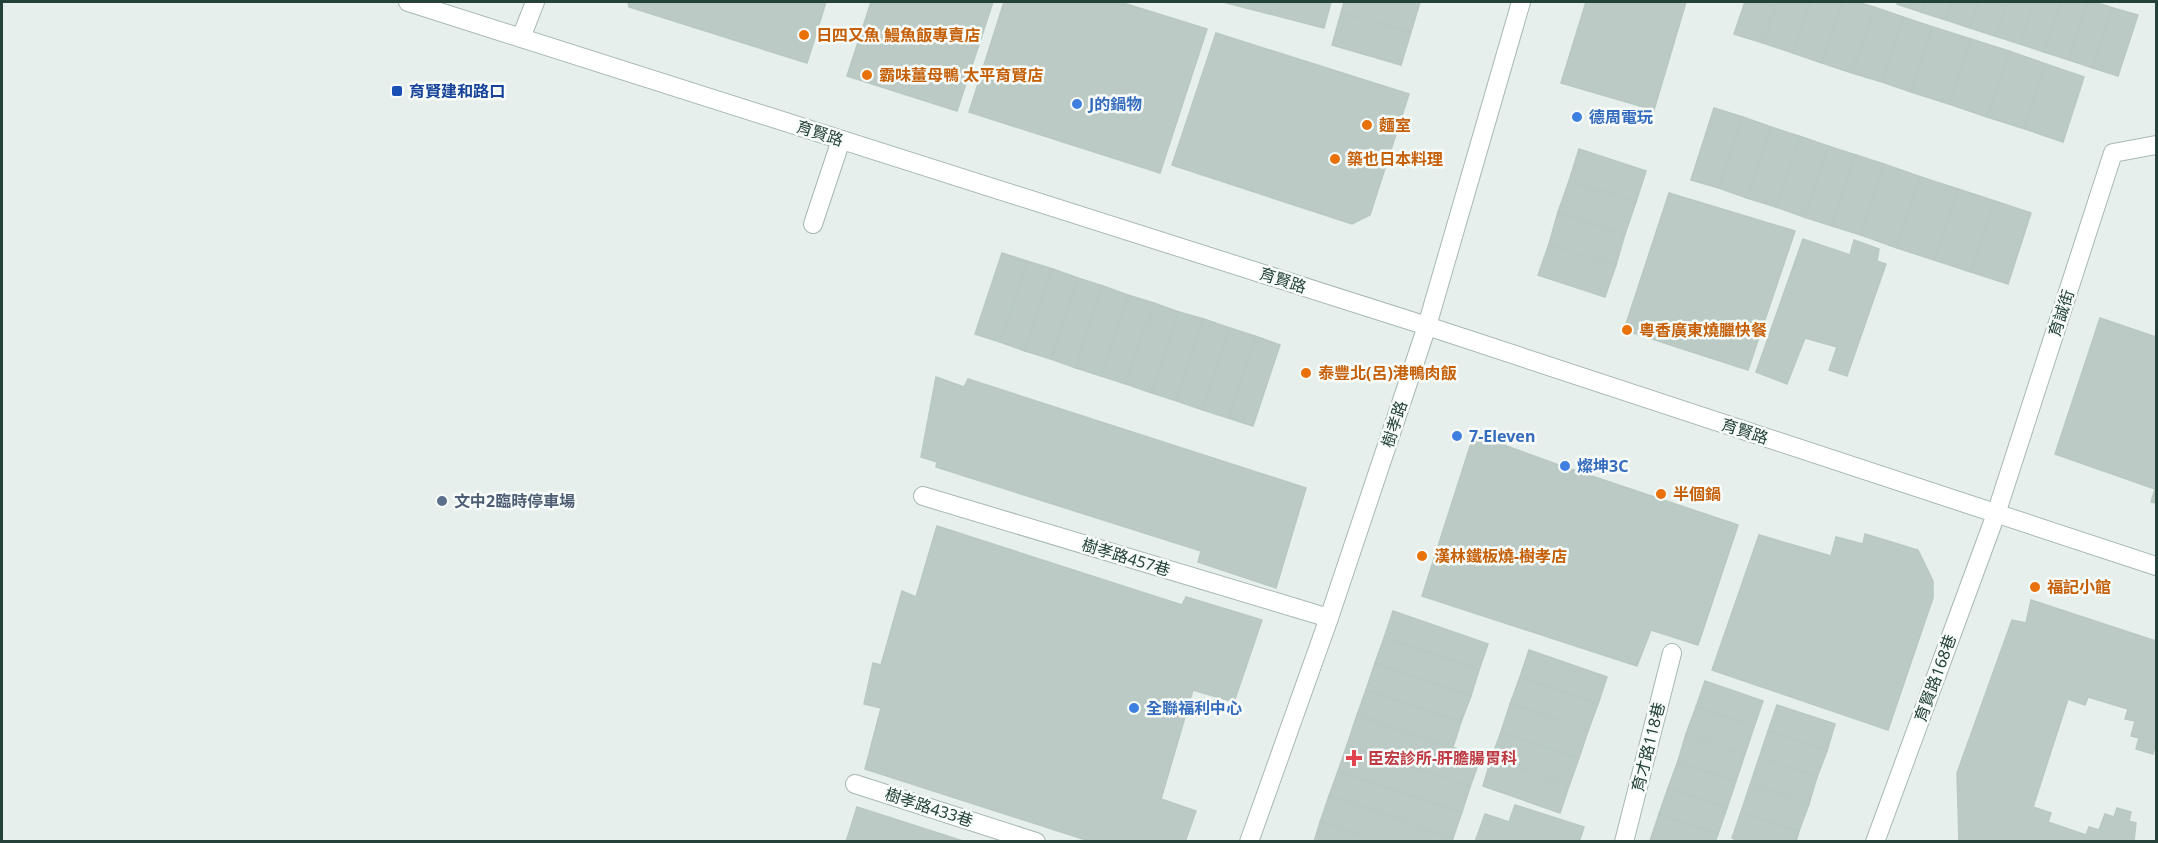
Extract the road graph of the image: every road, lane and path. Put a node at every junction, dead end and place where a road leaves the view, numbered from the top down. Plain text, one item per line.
1 (408, 2) edge
2 (535, 2) edge
3 (1521, 2) edge
4 (520, 38) junction
5 (841, 140) junction
6 (2157, 145) edge
7 (813, 224) dead end
8 (1427, 326) junction
9 (923, 496) dead end
10 (1996, 514) junction
11 (2157, 566) edge
12 (1329, 618) junction
13 (1672, 652) dead end
14 (855, 784) dead end
15 (1036, 842) edge
16 (1249, 842) edge
17 (1624, 842) edge
18 (1875, 842) edge

1 - 4 street, 育賢路
2 - 4 street
3 - 8 street, 樹孝路
4 - 5 street, 育賢路
5 - 7 street
5 - 8 street, 育賢路
6 - 10 street, 育誠街
8 - 10 street, 育賢路
8 - 12 street, 樹孝路
9 - 12 street, 樹孝路457巷
10 - 11 street, 育賢路
10 - 18 street, 育賢路168巷
12 - 16 street, 樹孝路
13 - 17 street, 育才路118巷
14 - 15 street, 樹孝路433巷

